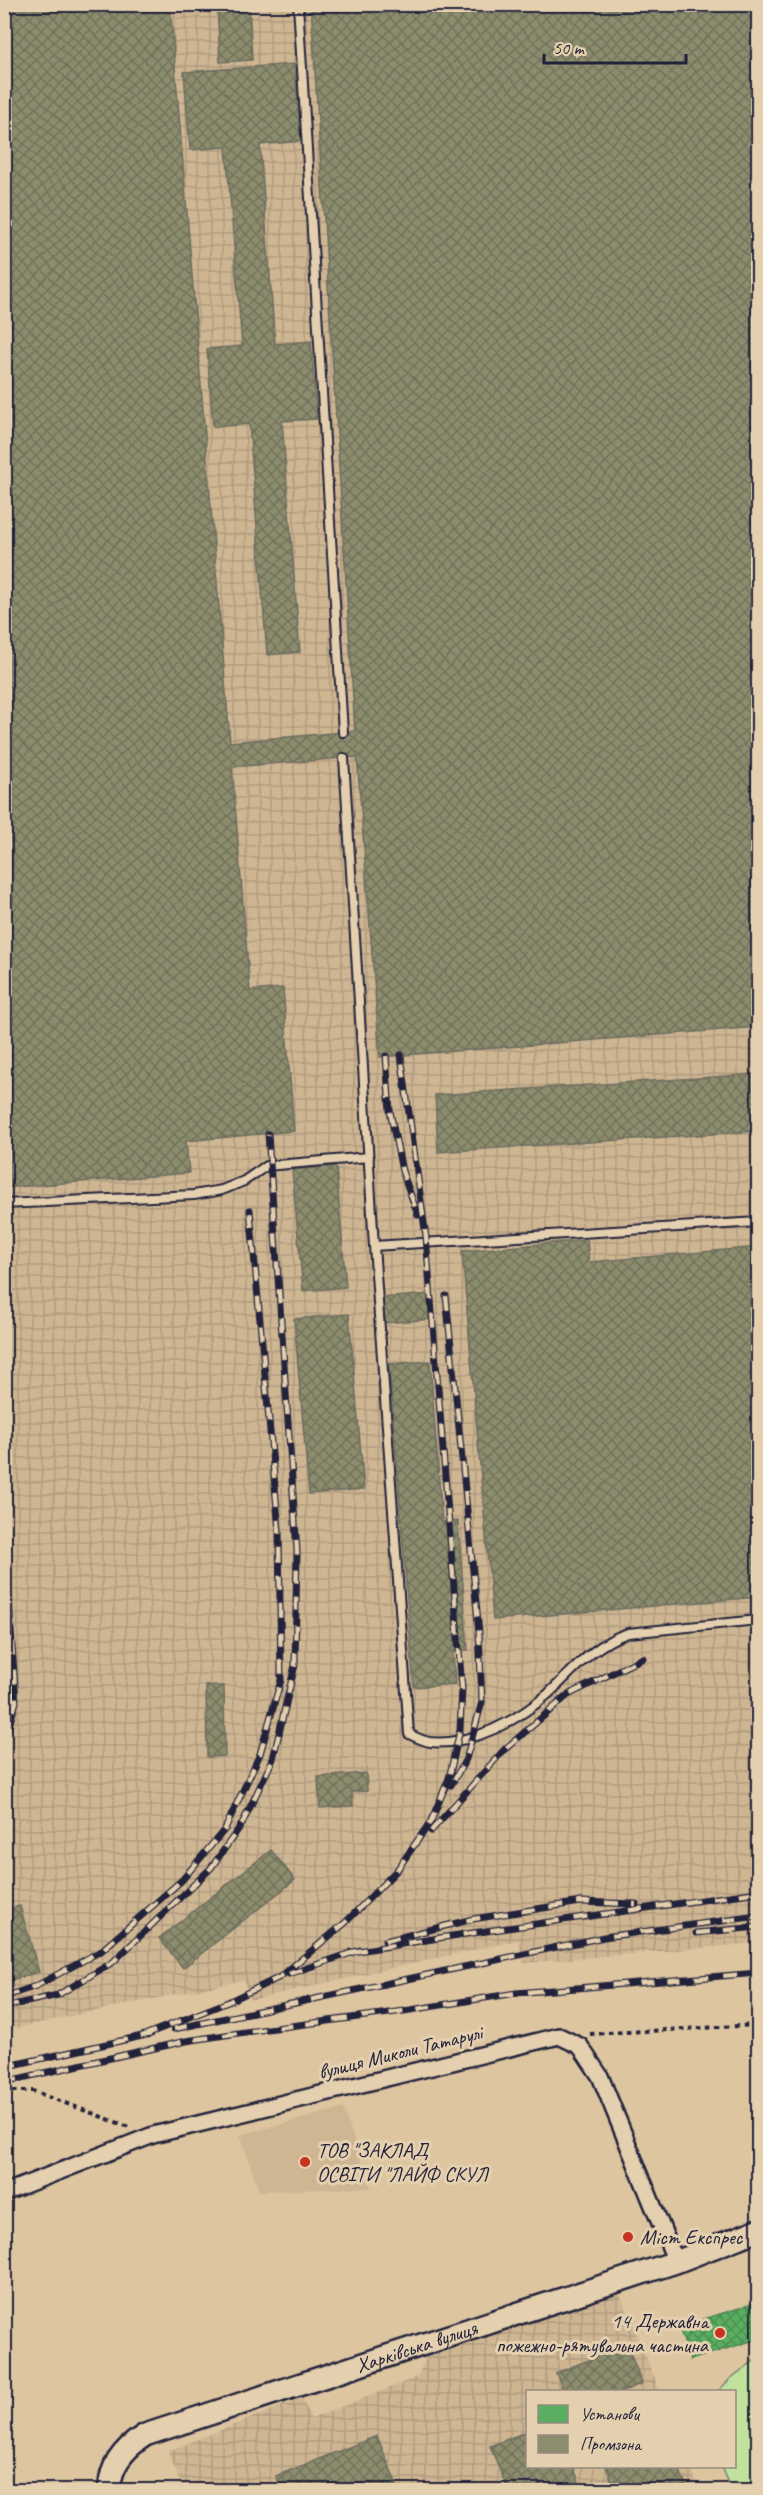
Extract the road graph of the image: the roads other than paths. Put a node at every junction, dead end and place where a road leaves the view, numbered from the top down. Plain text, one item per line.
1 (298, 4) edge
2 (343, 732) dead end
3 (344, 758) dead end
4 (369, 1157) junction
5 (4, 1204) edge
6 (759, 1222) edge
7 (374, 1246) junction
8 (759, 1620) edge
9 (4, 2193) edge
10 (759, 2230) edge
11 (676, 2262) junction
12 (110, 2490) edge

1 - 2 lane
3 - 4 lane
4 - 5 lane
4 - 7 lane
6 - 7 lane
7 - 8 lane
9 - 11 street, вулиця Миколи Татарулі
10 - 11 street, Харківська вулиця
11 - 12 street, Харківська вулиця

